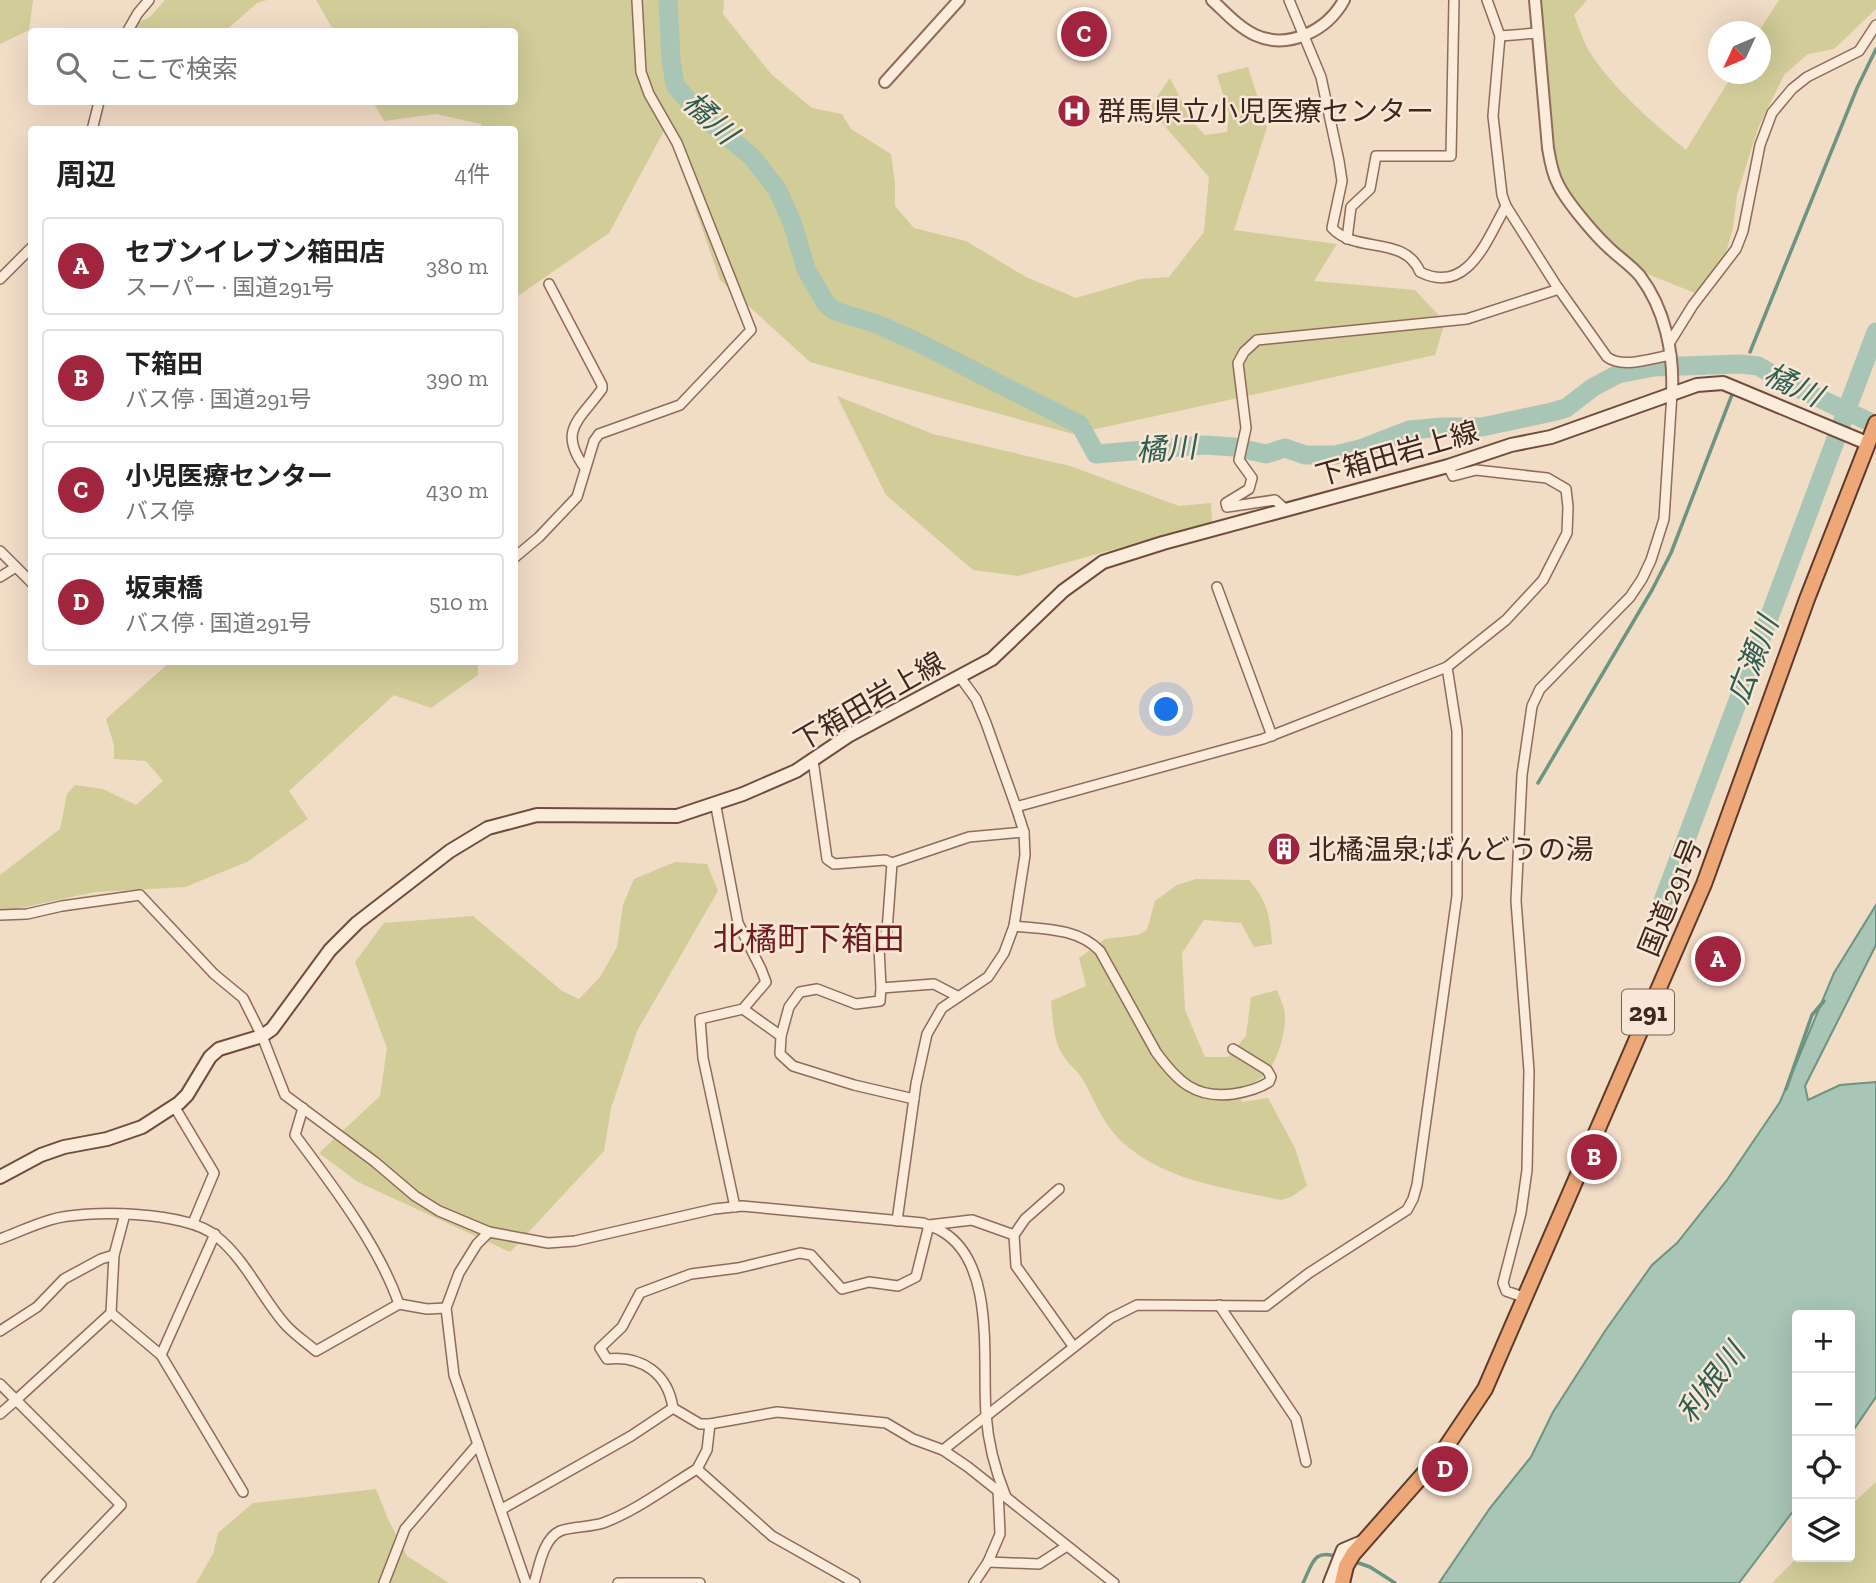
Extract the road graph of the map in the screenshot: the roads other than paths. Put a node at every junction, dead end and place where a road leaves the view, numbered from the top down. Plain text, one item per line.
1 (149, 0) edge
2 (637, 0) edge
3 (959, 0) edge
4 (1212, 0) edge
5 (1289, 0) edge
6 (1344, 0) edge
7 (1454, 0) edge
8 (1487, 0) edge
9 (1535, 0) edge
10 (1876, 25) edge
11 (129, 28) edge
12 (1538, 33) junction
13 (1304, 36) junction
14 (1500, 36) junction
15 (885, 82) dead end
16 (98, 105) edge
17 (93, 126) edge
18 (1506, 206) junction
19 (1347, 239) junction
20 (28, 251) edge
21 (0, 279) edge
22 (549, 284) dead end
23 (1559, 289) junction
24 (1670, 342) junction
25 (1672, 357) junction
26 (1672, 393) junction
27 (1873, 436) edge
28 (1448, 467) junction
29 (585, 468) junction
30 (1285, 509) junction
31 (0, 551) edge
32 (518, 555) edge
33 (16, 567) junction
34 (0, 577) edge
35 (28, 579) edge
36 (1217, 587) dead end
37 (1447, 667) junction
38 (960, 677) junction
39 (1272, 736) junction
40 (813, 760) junction
41 (716, 807) dead end
42 (1016, 807) junction
43 (1024, 832) junction
44 (892, 863) junction
45 (0, 915) edge
46 (1014, 926) junction
47 (881, 988) junction
48 (957, 996) junction
49 (743, 1009) junction
50 (262, 1036) junction
51 (781, 1036) junction
52 (1233, 1049) dead end
53 (914, 1099) junction
54 (174, 1106) junction
55 (303, 1108) junction
56 (0, 1177) edge
57 (1059, 1189) dead end
58 (735, 1207) junction
59 (125, 1214) junction
60 (897, 1221) junction
61 (193, 1223) junction
62 (929, 1225) junction
63 (489, 1232) junction
64 (215, 1234) junction
65 (1014, 1236) junction
66 (0, 1240) edge
67 (114, 1255) junction
68 (1523, 1297) junction
69 (399, 1304) junction
70 (1219, 1306) junction
71 (446, 1308) junction
72 (111, 1313) junction
73 (0, 1331) edge
74 (1073, 1346) junction
75 (161, 1355) junction
76 (0, 1384) edge
77 (16, 1400) junction
78 (673, 1408) junction
79 (0, 1415) edge
80 (986, 1416) junction
81 (709, 1424) junction
82 (478, 1444) junction
83 (943, 1450) junction
84 (1306, 1462) dead end
85 (697, 1469) junction
86 (998, 1489) junction
87 (243, 1492) dead end
88 (1006, 1497) junction
89 (502, 1509) junction
90 (1067, 1546) junction
91 (1345, 1559) junction
92 (988, 1562) junction
93 (46, 1583) edge
94 (384, 1583) edge
95 (526, 1583) edge
96 (534, 1583) edge
97 (618, 1583) edge
98 (700, 1583) edge
99 (855, 1583) edge
100 (974, 1583) edge
101 (1114, 1583) edge
102 (1330, 1583) edge
103 (1342, 1583) edge

1 - 11 street
2 - 29 street
3 - 15 street
4 - 13 street
5 - 13 street
6 - 13 street
7 - 19 street
8 - 14 street
9 - 12 street
10 - 24 street
12 - 14 street
12 - 24 street
13 - 19 street
14 - 18 street
16 - 17 street
18 - 19 street
18 - 23 street
20 - 21 street
22 - 29 street
23 - 25 street
23 - 30 street
24 - 25 street
25 - 26 street
26 - 27 main road, 下箱田岩上線
26 - 28 main road, 下箱田岩上線
26 - 68 street
27 - 68 highway, 国道291号 / 291
28 - 30 main road, 下箱田岩上線
28 - 37 street
29 - 32 street
30 - 38 main road, 下箱田岩上線
31 - 33 street
33 - 34 street
33 - 35 street
36 - 39 street
37 - 39 street
37 - 70 street
38 - 40 main road, 下箱田岩上線
38 - 42 street
39 - 42 street
40 - 44 street
40 - 50 main road, 下箱田岩上線
41 - 49 street
42 - 43 street
43 - 44 street
43 - 46 street
44 - 47 street
45 - 50 street
46 - 48 street
46 - 52 street
47 - 48 street
47 - 51 street
48 - 53 street
49 - 51 street
49 - 58 street
50 - 54 main road
50 - 55 street
51 - 53 street
53 - 60 street
54 - 56 main road
54 - 61 street
55 - 63 street
55 - 69 street
57 - 65 street
58 - 60 street
58 - 63 street
59 - 61 street
59 - 66 street
59 - 67 street
60 - 62 street
61 - 64 street
62 - 65 street
62 - 78 street
62 - 80 street
63 - 71 street
64 - 69 street
64 - 75 street
65 - 74 street
67 - 72 street
67 - 73 street
68 - 91 highway, 国道291号 / 291
69 - 71 street
70 - 74 street
70 - 84 street
71 - 82 street
72 - 75 street
72 - 77 street
74 - 80 street
75 - 87 street
76 - 77 street
77 - 79 street
77 - 93 street
78 - 81 street
78 - 89 street
80 - 83 street
80 - 88 street
81 - 83 street
81 - 85 street
82 - 89 street
82 - 94 street
83 - 86 street
85 - 96 street
85 - 99 street
86 - 88 street
86 - 92 street
88 - 90 street
89 - 95 street
90 - 92 street
90 - 101 street
91 - 102 main road
91 - 103 highway, 国道291号 / 291
92 - 100 street
97 - 98 street

